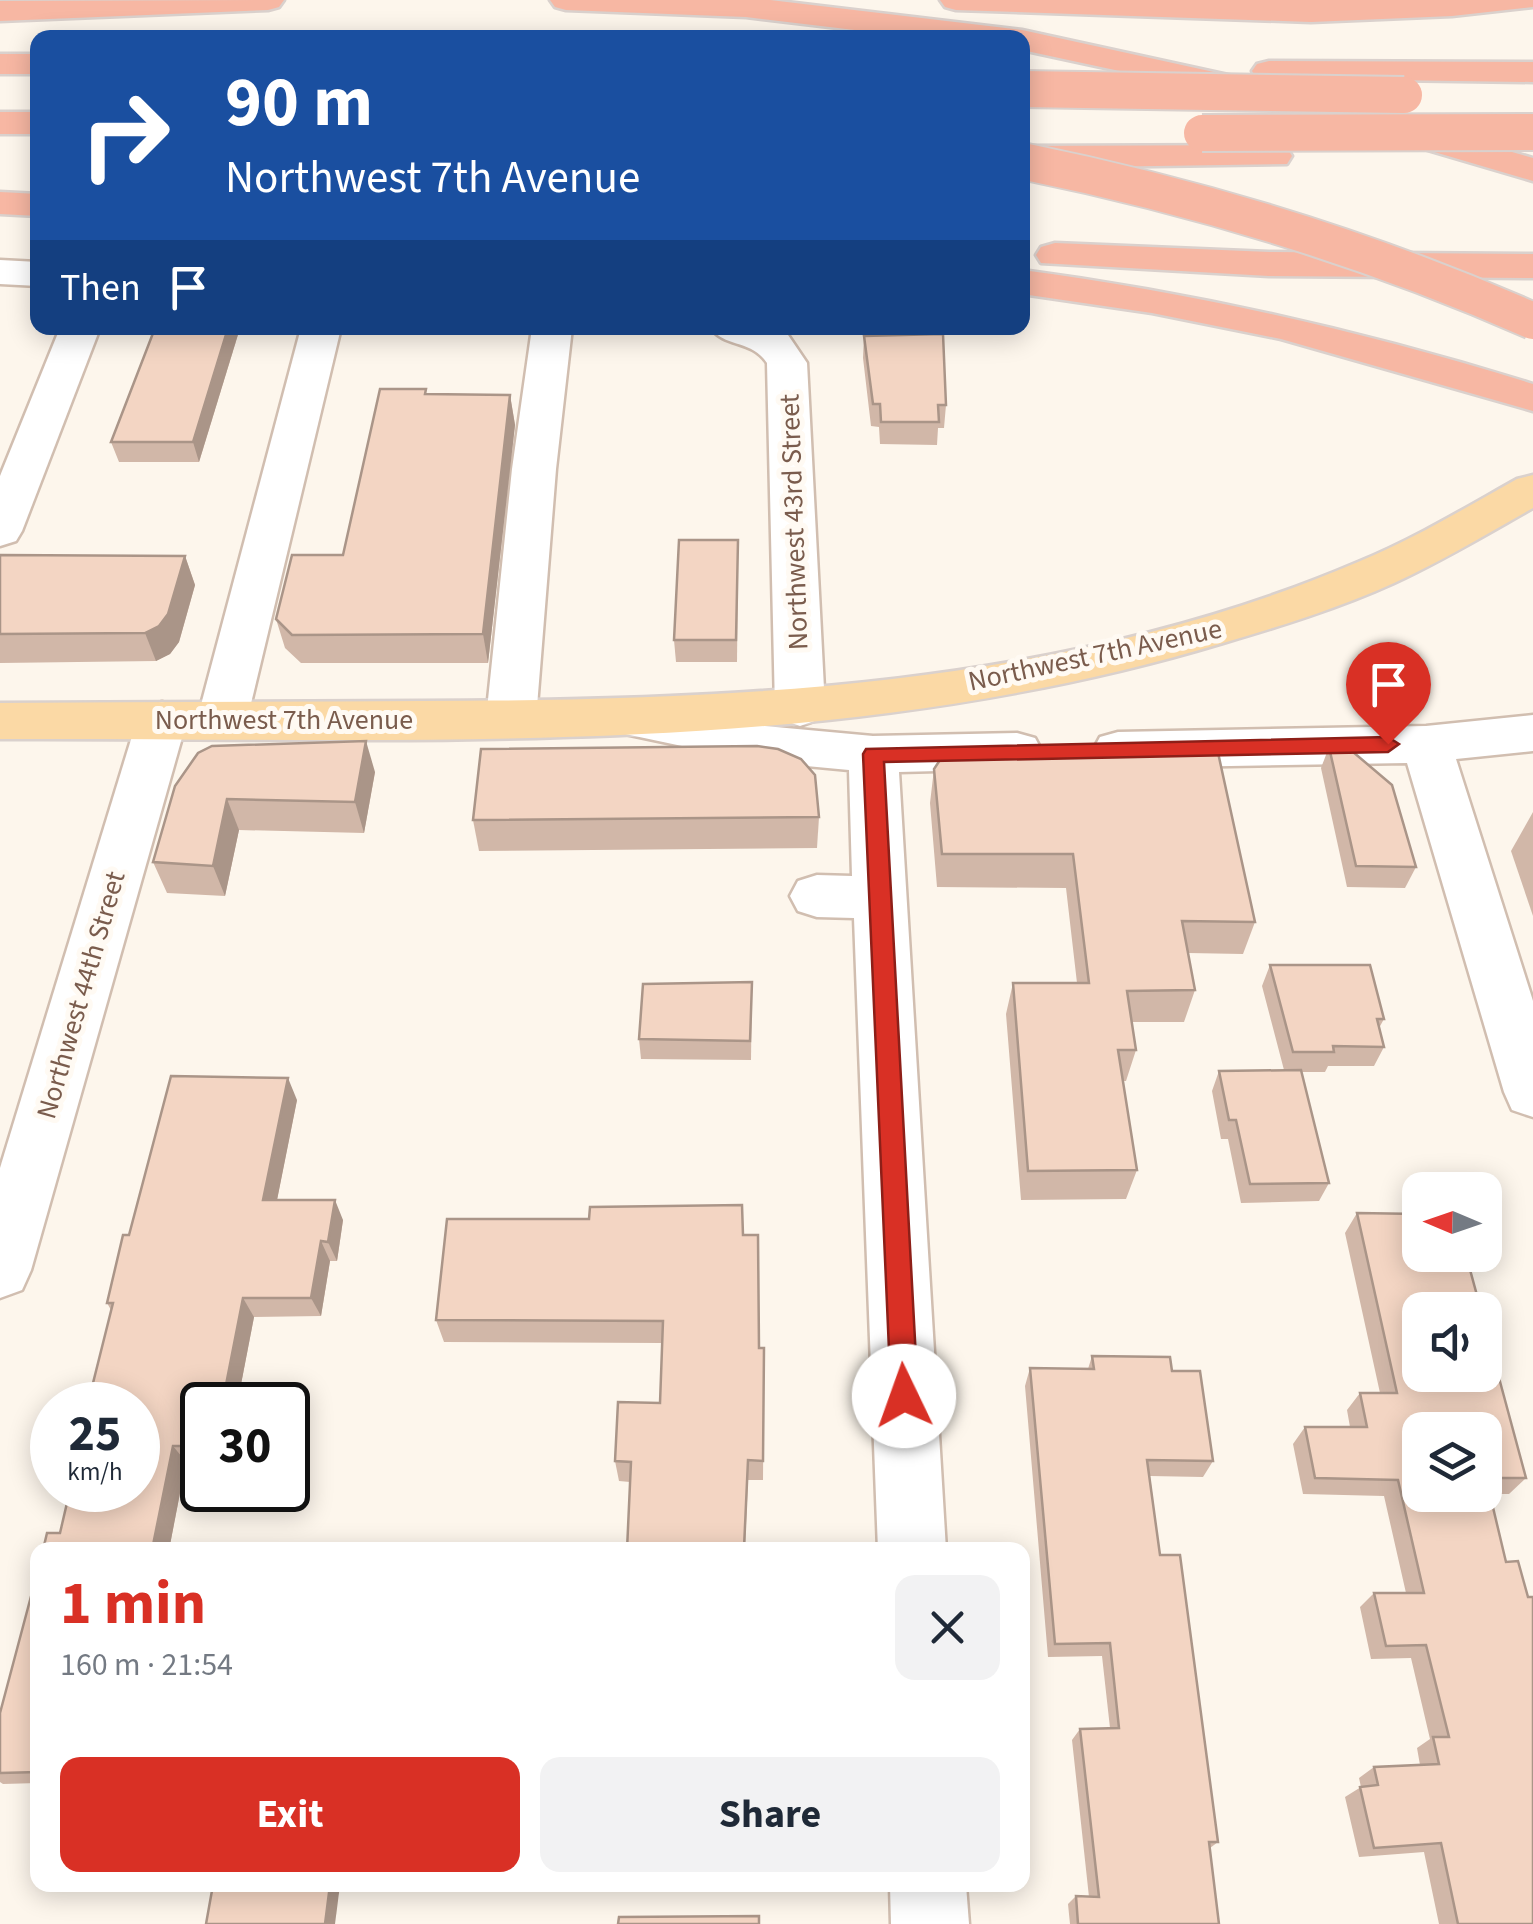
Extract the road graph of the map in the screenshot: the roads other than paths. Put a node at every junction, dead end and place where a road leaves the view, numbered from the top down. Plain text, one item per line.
1 (268, 0) edge
2 (566, 0) edge
3 (956, 0) edge
4 (1523, 0) edge
5 (0, 11) edge
6 (939, 30) edge
7 (1030, 42) edge
8 (0, 64) edge
9 (30, 64) edge
10 (1030, 69) edge
11 (1533, 72) edge
12 (30, 80) edge
13 (0, 81) edge
14 (1400, 83) junction
15 (1030, 89) edge
16 (0, 96) edge
17 (30, 96) edge
18 (1533, 97) edge
19 (30, 123) edge
20 (0, 124) edge
21 (1533, 132) edge
22 (1030, 137) edge
23 (1030, 139) edge
24 (30, 140) edge
25 (0, 141) edge
26 (1533, 154) edge
27 (1030, 159) edge
28 (1030, 161) edge
29 (1533, 170) edge
30 (0, 203) edge
31 (30, 205) edge
32 (1030, 253) edge
33 (1533, 266) edge
34 (0, 272) edge
35 (30, 274) edge
36 (1030, 283) edge
37 (1533, 284) edge
38 (1533, 321) edge
39 (77, 335) edge
40 (319, 335) edge
41 (552, 335) edge
42 (752, 335) edge
43 (1533, 398) edge
44 (1533, 489) edge
45 (0, 531) edge
46 (800, 708) junction
47 (511, 718) junction
48 (628, 718) junction
49 (162, 720) junction
50 (222, 720) junction
51 (0, 721) edge
52 (1533, 733) edge
53 (1426, 744) junction
54 (874, 754) junction
55 (817, 896) dead end
56 (880, 896) junction
57 (1533, 1092) edge
58 (0, 1270) edge
59 (912, 1542) edge
60 (928, 1892) edge
61 (930, 1924) edge

1 - 5 highway
2 - 6 highway
3 - 4 highway
7 - 29 highway
8 - 9 highway
10 - 14 highway
11 - 14 highway
12 - 13 highway
14 - 15 highway, bridge
14 - 18 highway
16 - 17 highway
19 - 20 highway
21 - 22 highway, bridge
23 - 37 highway
24 - 25 highway
26 - 27 highway
28 - 38 highway, bridge
30 - 31 highway
32 - 33 highway
34 - 35 street
36 - 43 highway
39 - 45 street
40 - 50 street
41 - 47 street
42 - 46 street, Northwest 43rd Street
44 - 46 main road, Northwest 7th Avenue
46 - 48 main road, Northwest 7th Avenue
47 - 48 main road, Northwest 7th Avenue
47 - 50 main road, Northwest 7th Avenue
48 - 54 street, Northwest 7th Avenue
49 - 50 main road, Northwest 7th Avenue
49 - 51 main road, Northwest 7th Avenue
49 - 58 street, Northwest 44th Street
52 - 53 street, Northwest 7th Avenue
53 - 54 street, Northwest 7th Avenue
53 - 57 street
54 - 56 street
55 - 56 street
56 - 59 street
60 - 61 street

